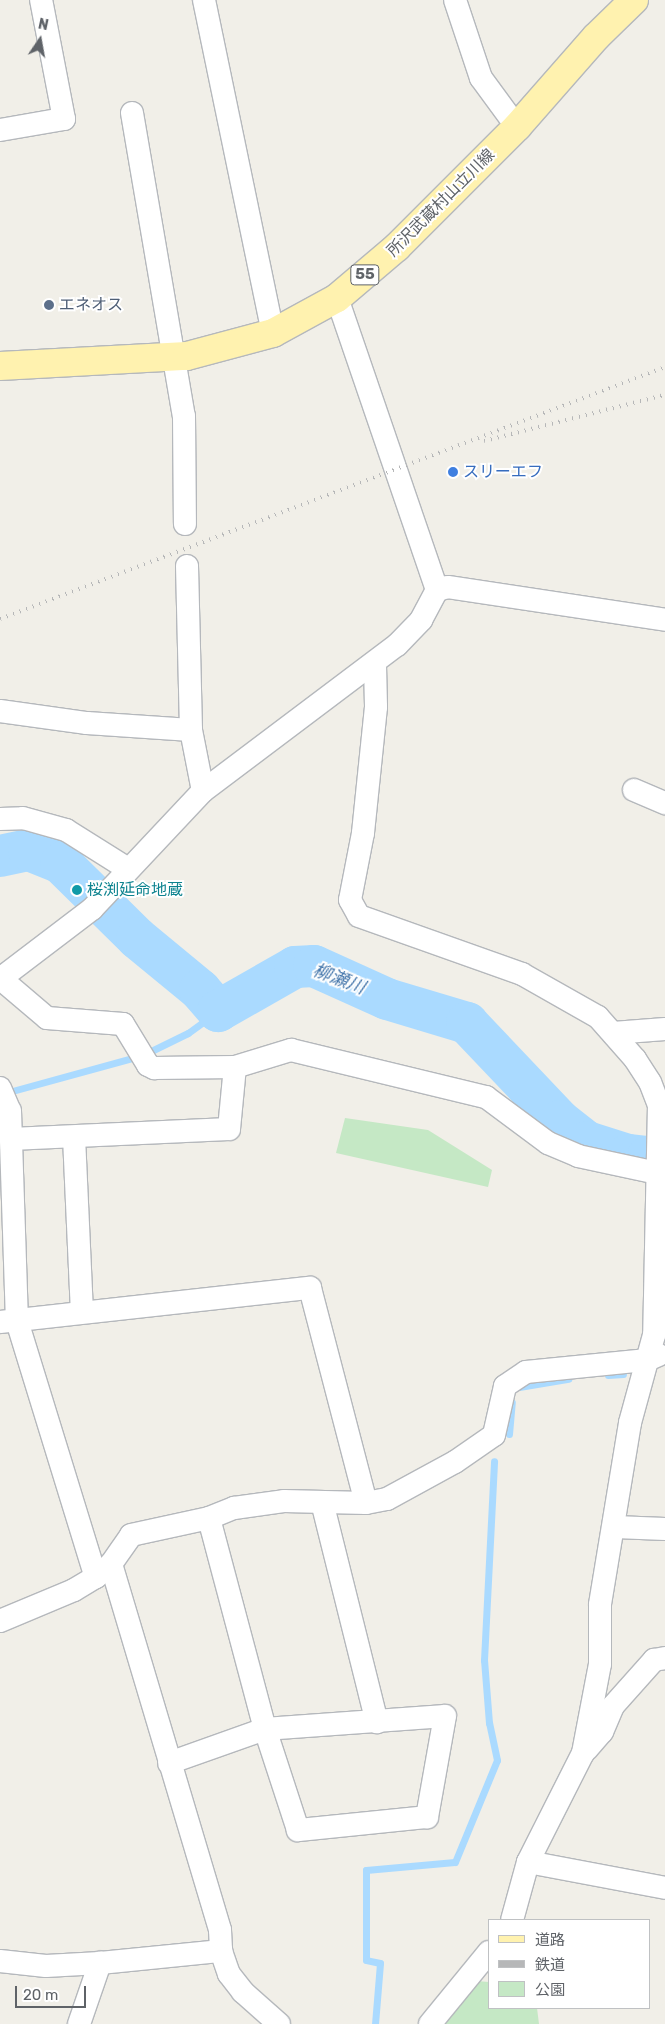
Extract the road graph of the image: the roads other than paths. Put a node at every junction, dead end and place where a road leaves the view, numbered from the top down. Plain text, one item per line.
1 (41, 0) edge
2 (204, 0) edge
3 (455, 0) edge
4 (634, 0) edge
5 (132, 113) dead end
6 (517, 127) junction
7 (0, 130) edge
8 (337, 298) junction
9 (273, 333) junction
10 (173, 358) junction
11 (0, 366) edge
12 (186, 524) dead end
13 (187, 566) dead end
14 (438, 590) junction
15 (665, 620) edge
16 (375, 665) junction
17 (0, 711) edge
18 (191, 730) junction
19 (634, 790) dead end
20 (202, 791) junction
21 (665, 803) edge
22 (0, 819) edge
23 (128, 869) junction
24 (0, 979) edge
25 (665, 1029) edge
26 (614, 1033) junction
27 (235, 1067) junction
28 (662, 1103) edge
29 (5, 1104) edge
30 (74, 1137) junction
31 (11, 1139) junction
32 (660, 1169) edge
33 (82, 1312) junction
34 (8, 1321) edge
35 (656, 1356) edge
36 (322, 1502) junction
37 (366, 1503) junction
38 (209, 1518) junction
39 (615, 1527) junction
40 (665, 1530) edge
41 (103, 1570) junction
42 (0, 1621) edge
43 (665, 1658) edge
44 (378, 1722) junction
45 (265, 1729) junction
46 (583, 1754) junction
47 (169, 1762) junction
48 (528, 1862) junction
49 (665, 1888) edge
50 (512, 1919) edge
51 (222, 1951) junction
52 (488, 1953) edge
53 (0, 1961) edge
54 (100, 1964) junction
55 (80, 2024) edge
56 (279, 2024) edge
57 (430, 2024) edge

1 - 7 street
2 - 9 street
3 - 6 street
4 - 6 main road, 所沢武蔵村山立川線 / 55
5 - 10 street
6 - 8 main road, 所沢武蔵村山立川線 / 55
8 - 9 main road, 所沢武蔵村山立川線 / 55
8 - 14 street
9 - 10 main road, 所沢武蔵村山立川線 / 55
10 - 11 main road, 所沢武蔵村山立川線 / 55
10 - 12 street
13 - 18 street
14 - 15 street
14 - 16 street
16 - 20 street
16 - 26 street
17 - 18 street
18 - 20 street
19 - 21 street
20 - 23 street
22 - 23 street
23 - 24 street
24 - 27 street
25 - 26 street
26 - 28 street
27 - 30 street
27 - 32 street
28 - 32 street
29 - 31 street
30 - 31 street
30 - 33 street
31 - 34 street
32 - 35 street
33 - 34 street
33 - 37 street
34 - 41 street
35 - 37 street
35 - 39 street
36 - 37 street
36 - 38 street
36 - 44 street
38 - 41 street
38 - 45 street
39 - 40 street
39 - 46 street
41 - 42 street
41 - 47 street
43 - 46 street
44 - 45 street
44 - 45 street
45 - 47 street
46 - 48 street
47 - 51 street
48 - 49 street
48 - 50 street
51 - 54 street
51 - 56 street
52 - 57 street
53 - 54 street
54 - 55 street

